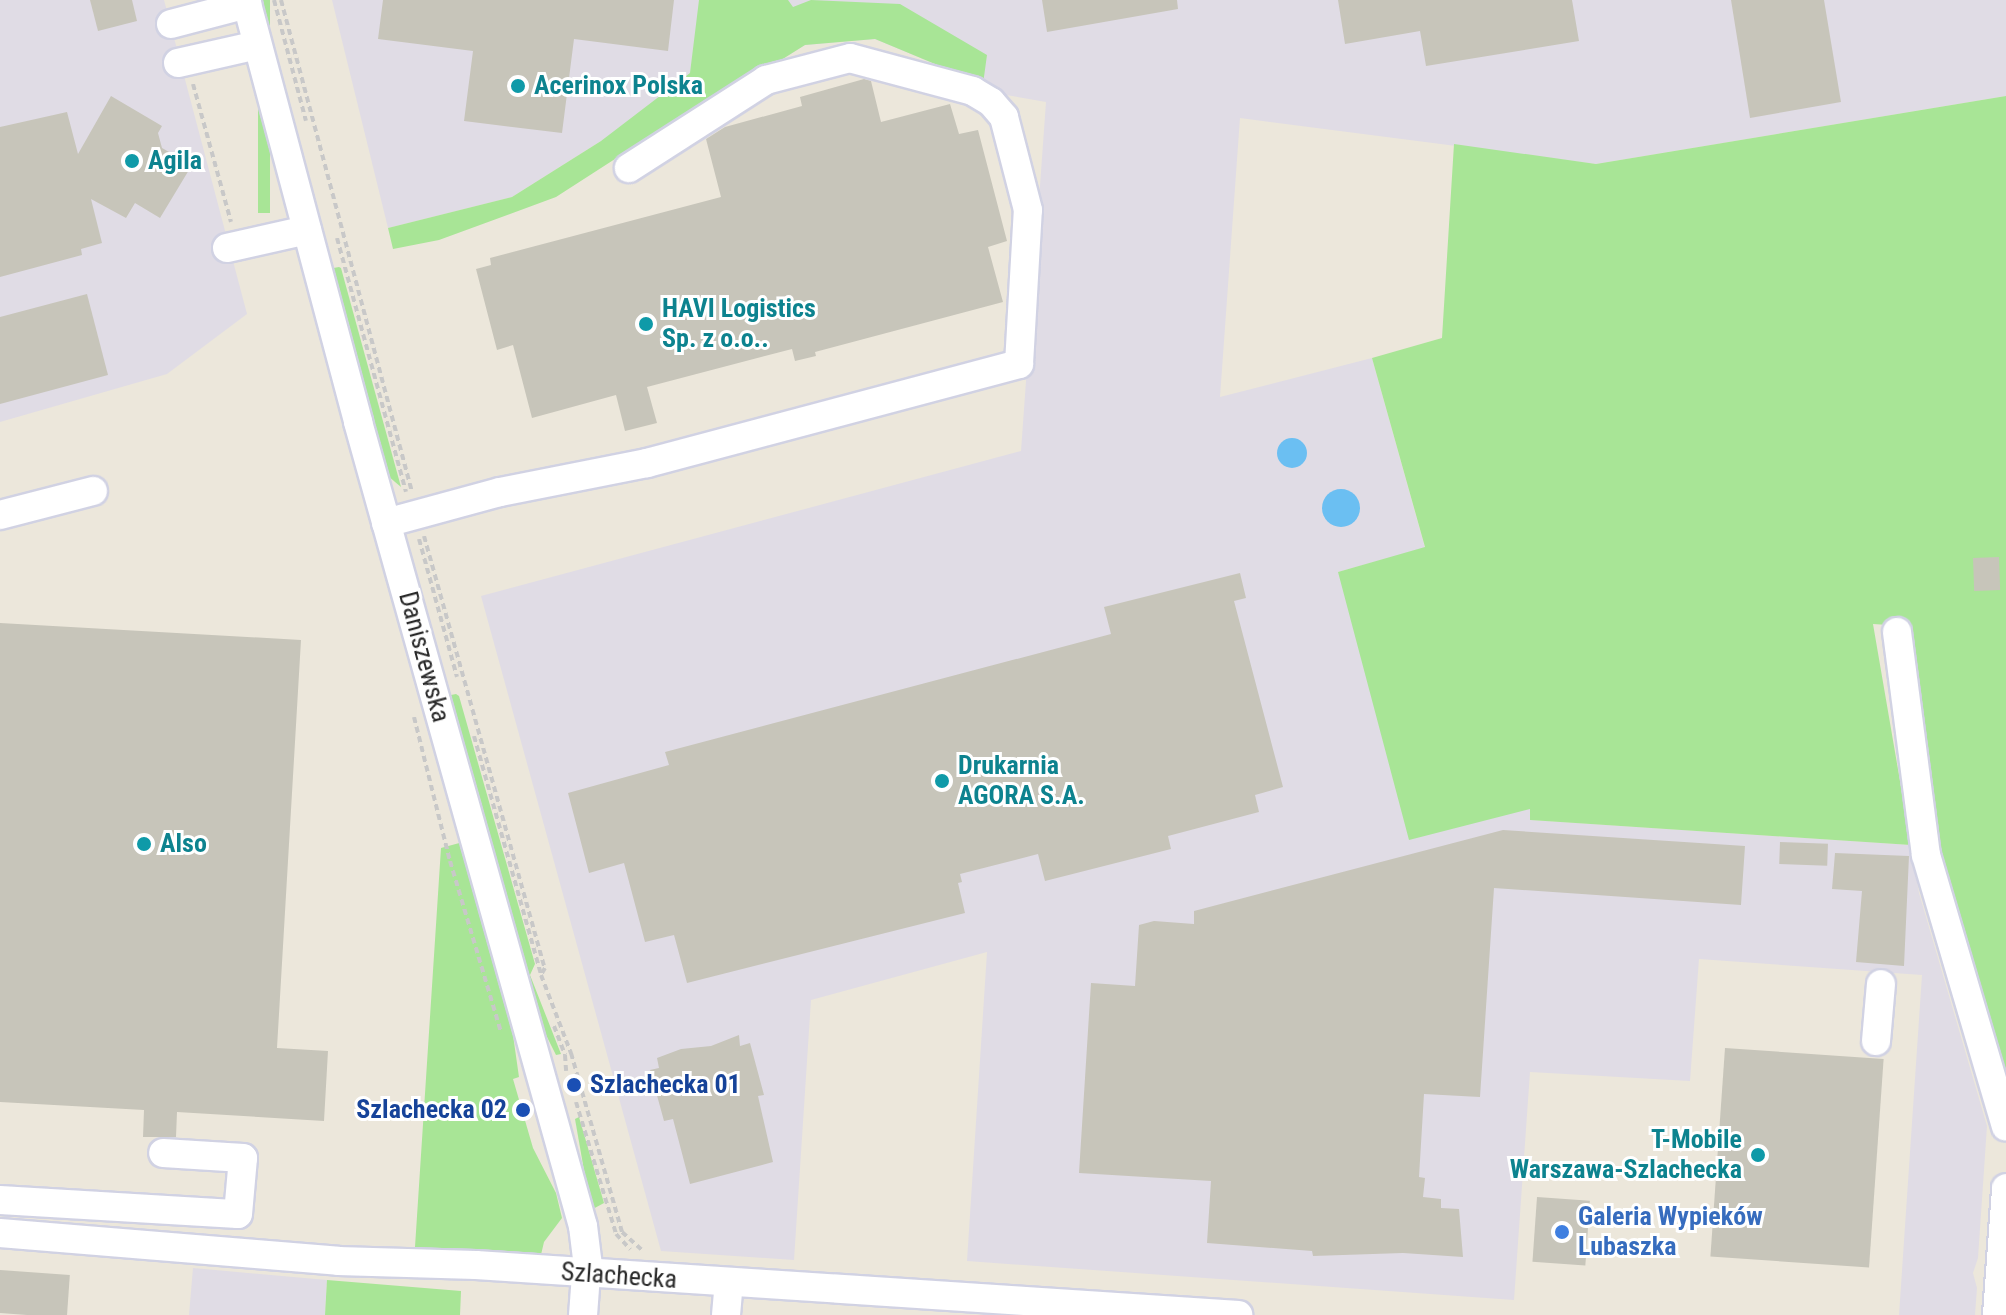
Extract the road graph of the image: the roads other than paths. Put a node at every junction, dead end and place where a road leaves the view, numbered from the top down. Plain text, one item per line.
1 (255, 1) edge
2 (171, 24) dead end
3 (257, 45) junction
4 (183, 62) road end
5 (629, 168) dead end
6 (307, 230) junction
7 (232, 247) road end
8 (93, 491) dead end
9 (0, 515) edge
10 (406, 518) junction
11 (1897, 632) dead end
12 (1881, 984) dead end
13 (1876, 1041) dead end
14 (2006, 1126) edge
15 (163, 1153) dead end
16 (2006, 1188) edge
17 (0, 1200) edge
18 (0, 1233) edge
19 (586, 1274) junction
20 (729, 1283) junction
21 (1023, 1307) edge
22 (583, 1315) edge
23 (726, 1315) edge
24 (1238, 1315) edge
25 (1997, 1315) edge

1 - 2 street
1 - 3 street, Daniszewska
3 - 4 street
3 - 6 street, Daniszewska
5 - 10 street
6 - 7 street
6 - 10 street, Daniszewska
8 - 9 street
10 - 19 street, Daniszewska
11 - 14 street
12 - 13 street
15 - 17 street
16 - 25 street
18 - 19 street, Szlachecka
19 - 20 street, Szlachecka
19 - 22 street, Daniszewska
20 - 21 street, Szlachecka
20 - 23 street
21 - 24 street, Szlachecka

